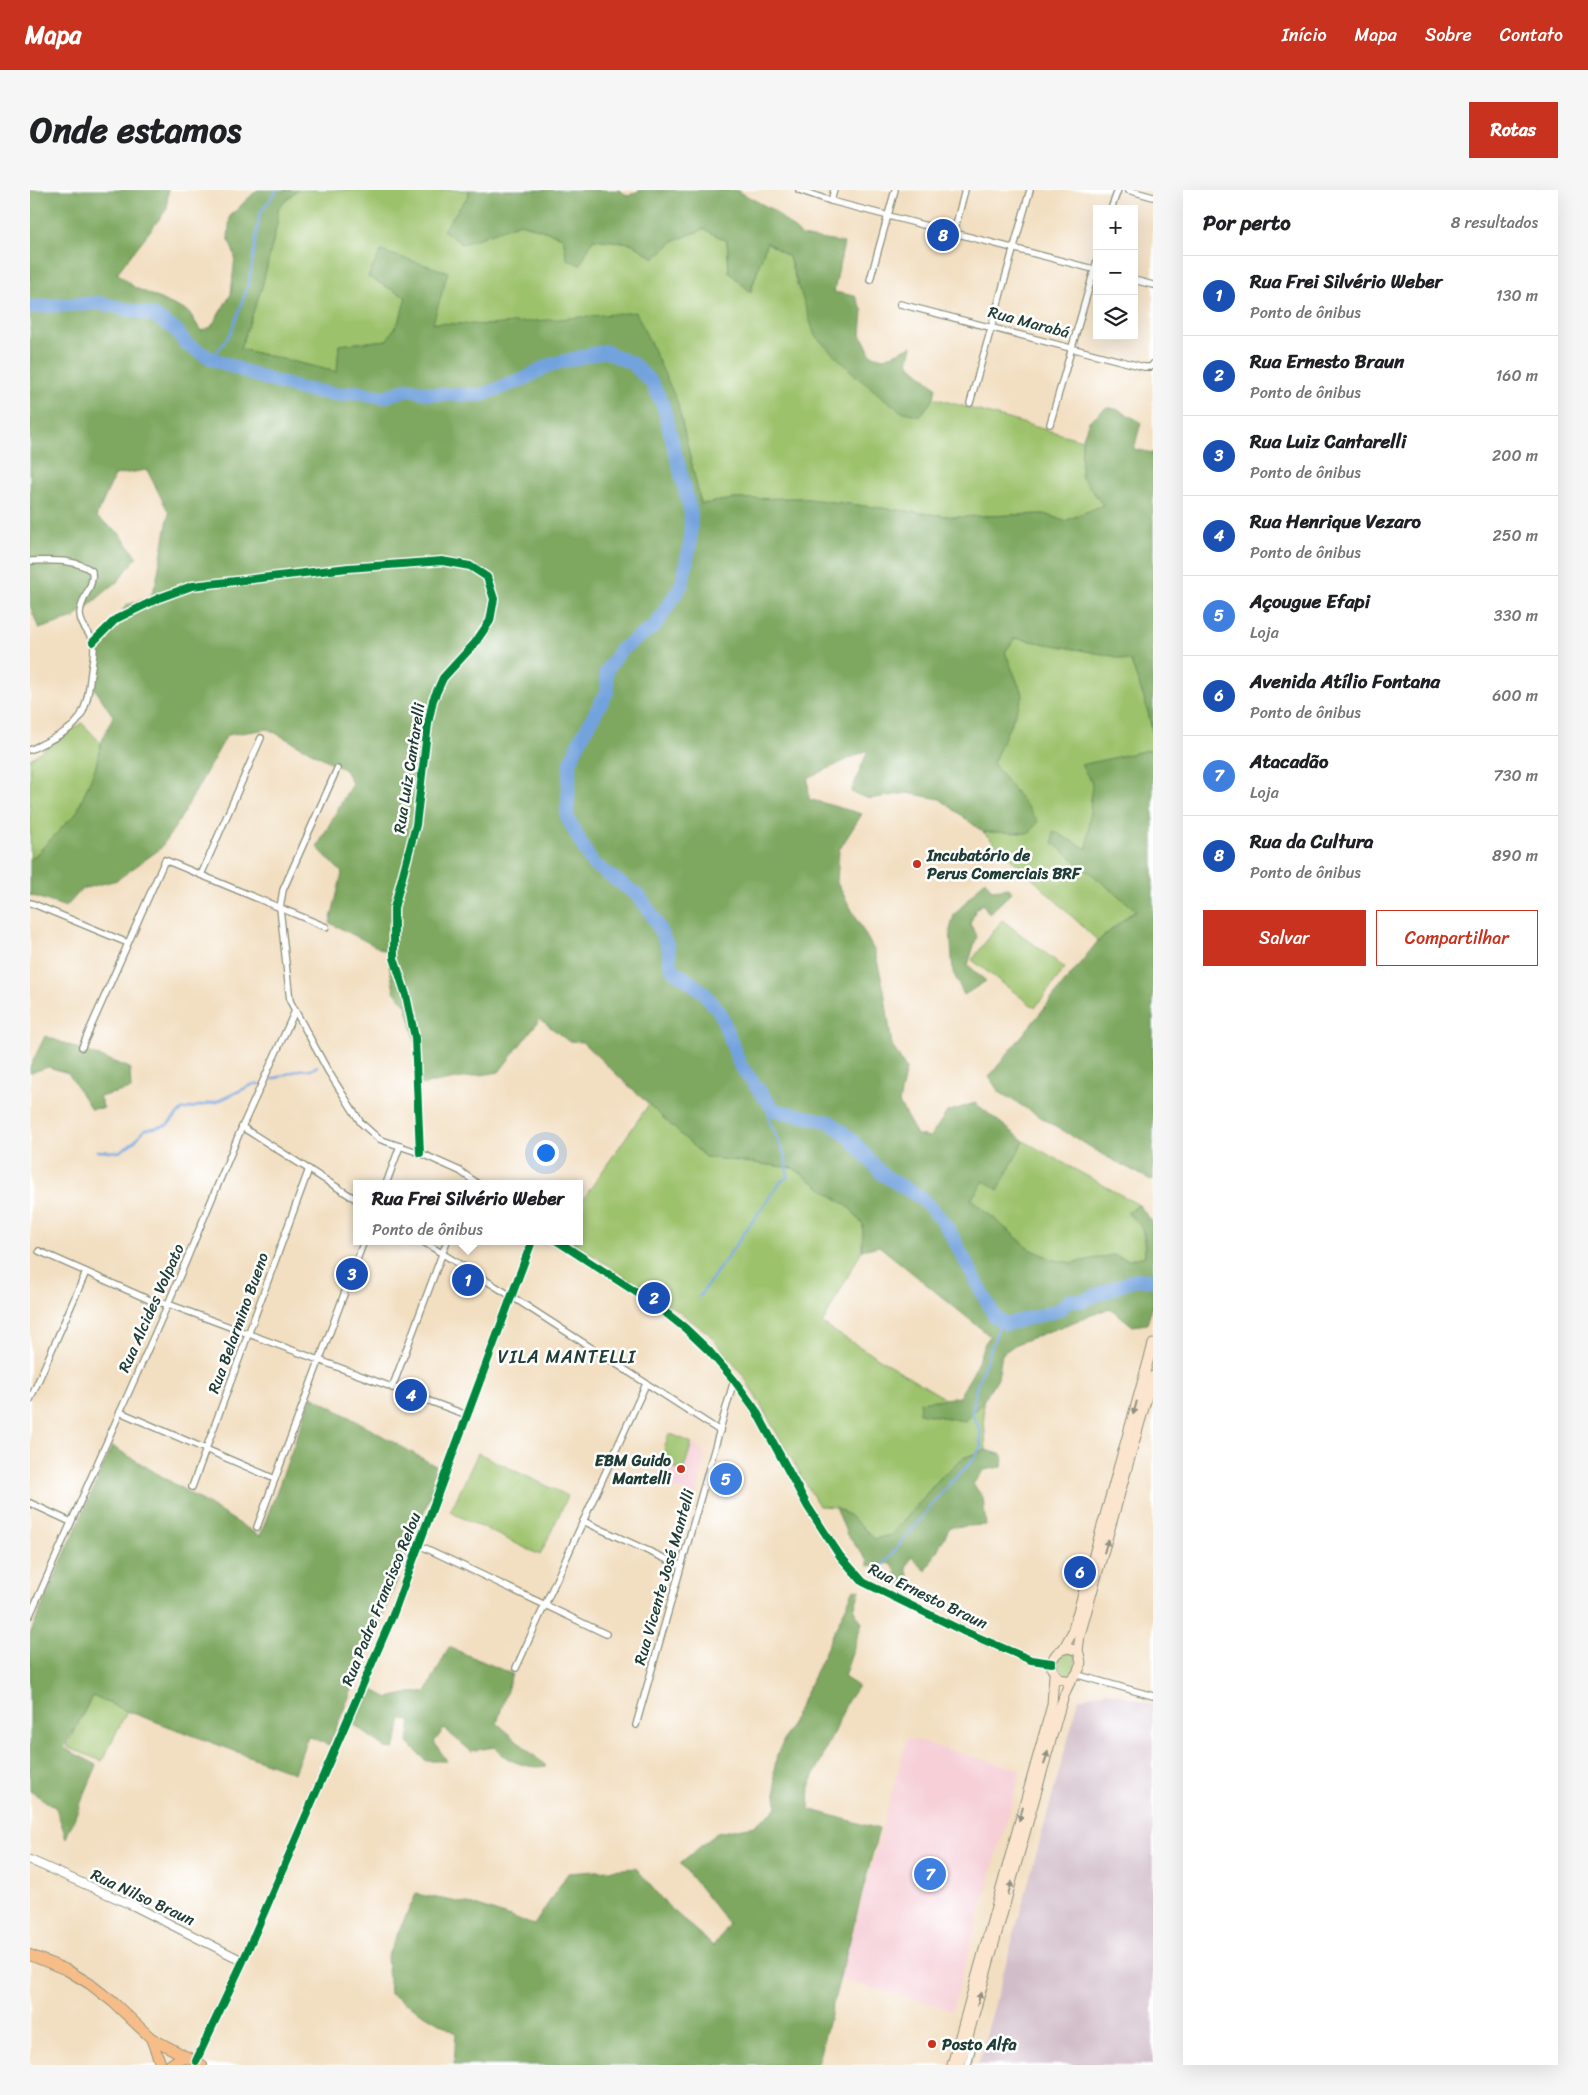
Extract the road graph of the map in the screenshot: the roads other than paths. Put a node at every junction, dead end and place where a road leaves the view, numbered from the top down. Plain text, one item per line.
1 (799, 190) edge
2 (834, 190) edge
3 (895, 190) edge
4 (965, 190) edge
5 (1030, 190) edge
6 (1118, 190) edge
7 (1128, 190) edge
8 (1153, 197) edge
9 (831, 201) junction
10 (1112, 205) edge
11 (888, 215) junction
12 (954, 232) junction
13 (1014, 248) junction
14 (1093, 269) edge
15 (1093, 277) edge
16 (870, 280) dead end
17 (1138, 281) edge
18 (1153, 285) edge
19 (900, 304) dead end
20 (993, 327) junction
21 (1072, 347) junction
22 (1152, 366) edge
23 (970, 403) dead end
24 (1050, 424) dead end
25 (30, 561) edge
26 (93, 642) junction
27 (261, 738) dead end
28 (30, 750) edge
29 (337, 769) dead end
30 (201, 875) junction
31 (31, 903) dead end
32 (280, 908) junction
33 (326, 926) dead end
34 (128, 943) junction
35 (296, 1011) junction
36 (82, 1046) dead end
37 (242, 1127) junction
38 (400, 1146) junction
39 (420, 1153) junction
40 (309, 1169) junction
41 (387, 1180) edge
42 (467, 1180) edge
43 (353, 1197) edge
44 (363, 1245) edge
45 (428, 1245) edge
46 (445, 1245) edge
47 (530, 1245) edge
48 (563, 1245) edge
49 (39, 1251) dead end
50 (442, 1254) junction
51 (86, 1272) junction
52 (511, 1296) junction
53 (168, 1304) junction
54 (248, 1334) junction
55 (1153, 1344) edge
56 (320, 1360) junction
57 (1153, 1376) edge
58 (734, 1380) junction
59 (646, 1384) junction
60 (392, 1388) junction
61 (30, 1400) edge
62 (120, 1412) junction
63 (468, 1415) junction
64 (720, 1431) junction
65 (206, 1449) junction
66 (275, 1479) junction
67 (192, 1487) dead end
68 (30, 1504) edge
69 (584, 1521) junction
70 (71, 1522) junction
71 (257, 1528) dead end
72 (419, 1545) junction
73 (681, 1566) junction
74 (545, 1605) junction
75 (30, 1614) edge
76 (606, 1634) dead end
77 (1062, 1649) junction
78 (1078, 1651) junction
79 (1052, 1663) junction
80 (516, 1668) dead end
81 (1054, 1675) junction
82 (1074, 1678) junction
83 (1153, 1696) edge
84 (636, 1725) dead end
85 (30, 1860) edge
86 (30, 1955) edge
87 (243, 1961) junction
88 (151, 2038) junction
89 (969, 2047) junction
90 (196, 2061) edge
91 (161, 2065) edge
92 (170, 2065) edge
93 (952, 2065) edge
94 (960, 2065) edge
95 (968, 2065) edge

1 - 9 street
2 - 9 street
3 - 11 street
4 - 12 street
5 - 13 street
6 - 10 street
7 - 8 street
9 - 11 street
11 - 12 street
11 - 16 street
12 - 13 street
13 - 14 street
13 - 20 street
15 - 21 street
17 - 18 street
19 - 20 street, Rua Marabá
20 - 21 street, Rua Marabá
20 - 23 street
21 - 22 street, Rua Marabá
21 - 24 street
25 - 26 street
26 - 28 street
26 - 39 street, Rua Luiz Cantarelli
27 - 30 street
29 - 32 street
30 - 32 street
30 - 34 street
31 - 34 street
32 - 33 street
32 - 35 street
34 - 36 street
35 - 37 street, Rua Alcides Volpato
35 - 38 street
37 - 40 street
37 - 53 street, Rua Alcides Volpato
38 - 39 street
38 - 41 street
39 - 42 street
40 - 43 street
40 - 54 street, Rua Belarmino Bueno
44 - 56 street
45 - 50 street
46 - 50 street
47 - 52 street, Rua Padre Francisco Relou
48 - 58 street, Rua Ernesto Braun
49 - 51 street
50 - 52 street
50 - 60 street
51 - 53 street
51 - 61 street
52 - 59 street
52 - 63 street, Rua Padre Francisco Relou
53 - 54 street
53 - 62 street, Rua Alcides Volpato
54 - 56 street
54 - 65 street, Rua Belarmino Bueno
55 -> 77 main road
56 - 60 street
56 - 66 street
78 -> 57 main road
58 - 64 street, Rua Vicente José Mantelli
58 - 79 street, Rua Ernesto Braun
59 - 64 street
59 - 69 street
60 - 63 street
62 - 65 street
62 - 70 street, Rua Alcides Volpato
63 - 72 street, Rua Padre Francisco Relou
64 - 73 street, Rua Vicente José Mantelli
65 - 66 street
65 - 67 street, Rua Belarmino Bueno
66 - 71 street
68 - 70 street
69 - 73 street
69 - 74 street
70 - 75 street, Rua Alcides Volpato
72 - 74 street
72 - 87 street, Rua Padre Francisco Relou
73 - 84 street, Rua Vicente José Mantelli
74 - 76 street
74 - 80 street
77 - 78 main road
77 - 79 main road
78 - 82 main road
79 - 81 main road
81 - 82 main road
81 -> 93 main road
82 - 83 street
89 -> 82 main road
85 - 87 street, Rua Nilso Braun
86 - 88 highway
87 - 90 street, Rua Padre Francisco Relou
88 - 90 highway
88 - 91 highway
89 - 94 main road
89 - 95 street
90 - 92 highway

